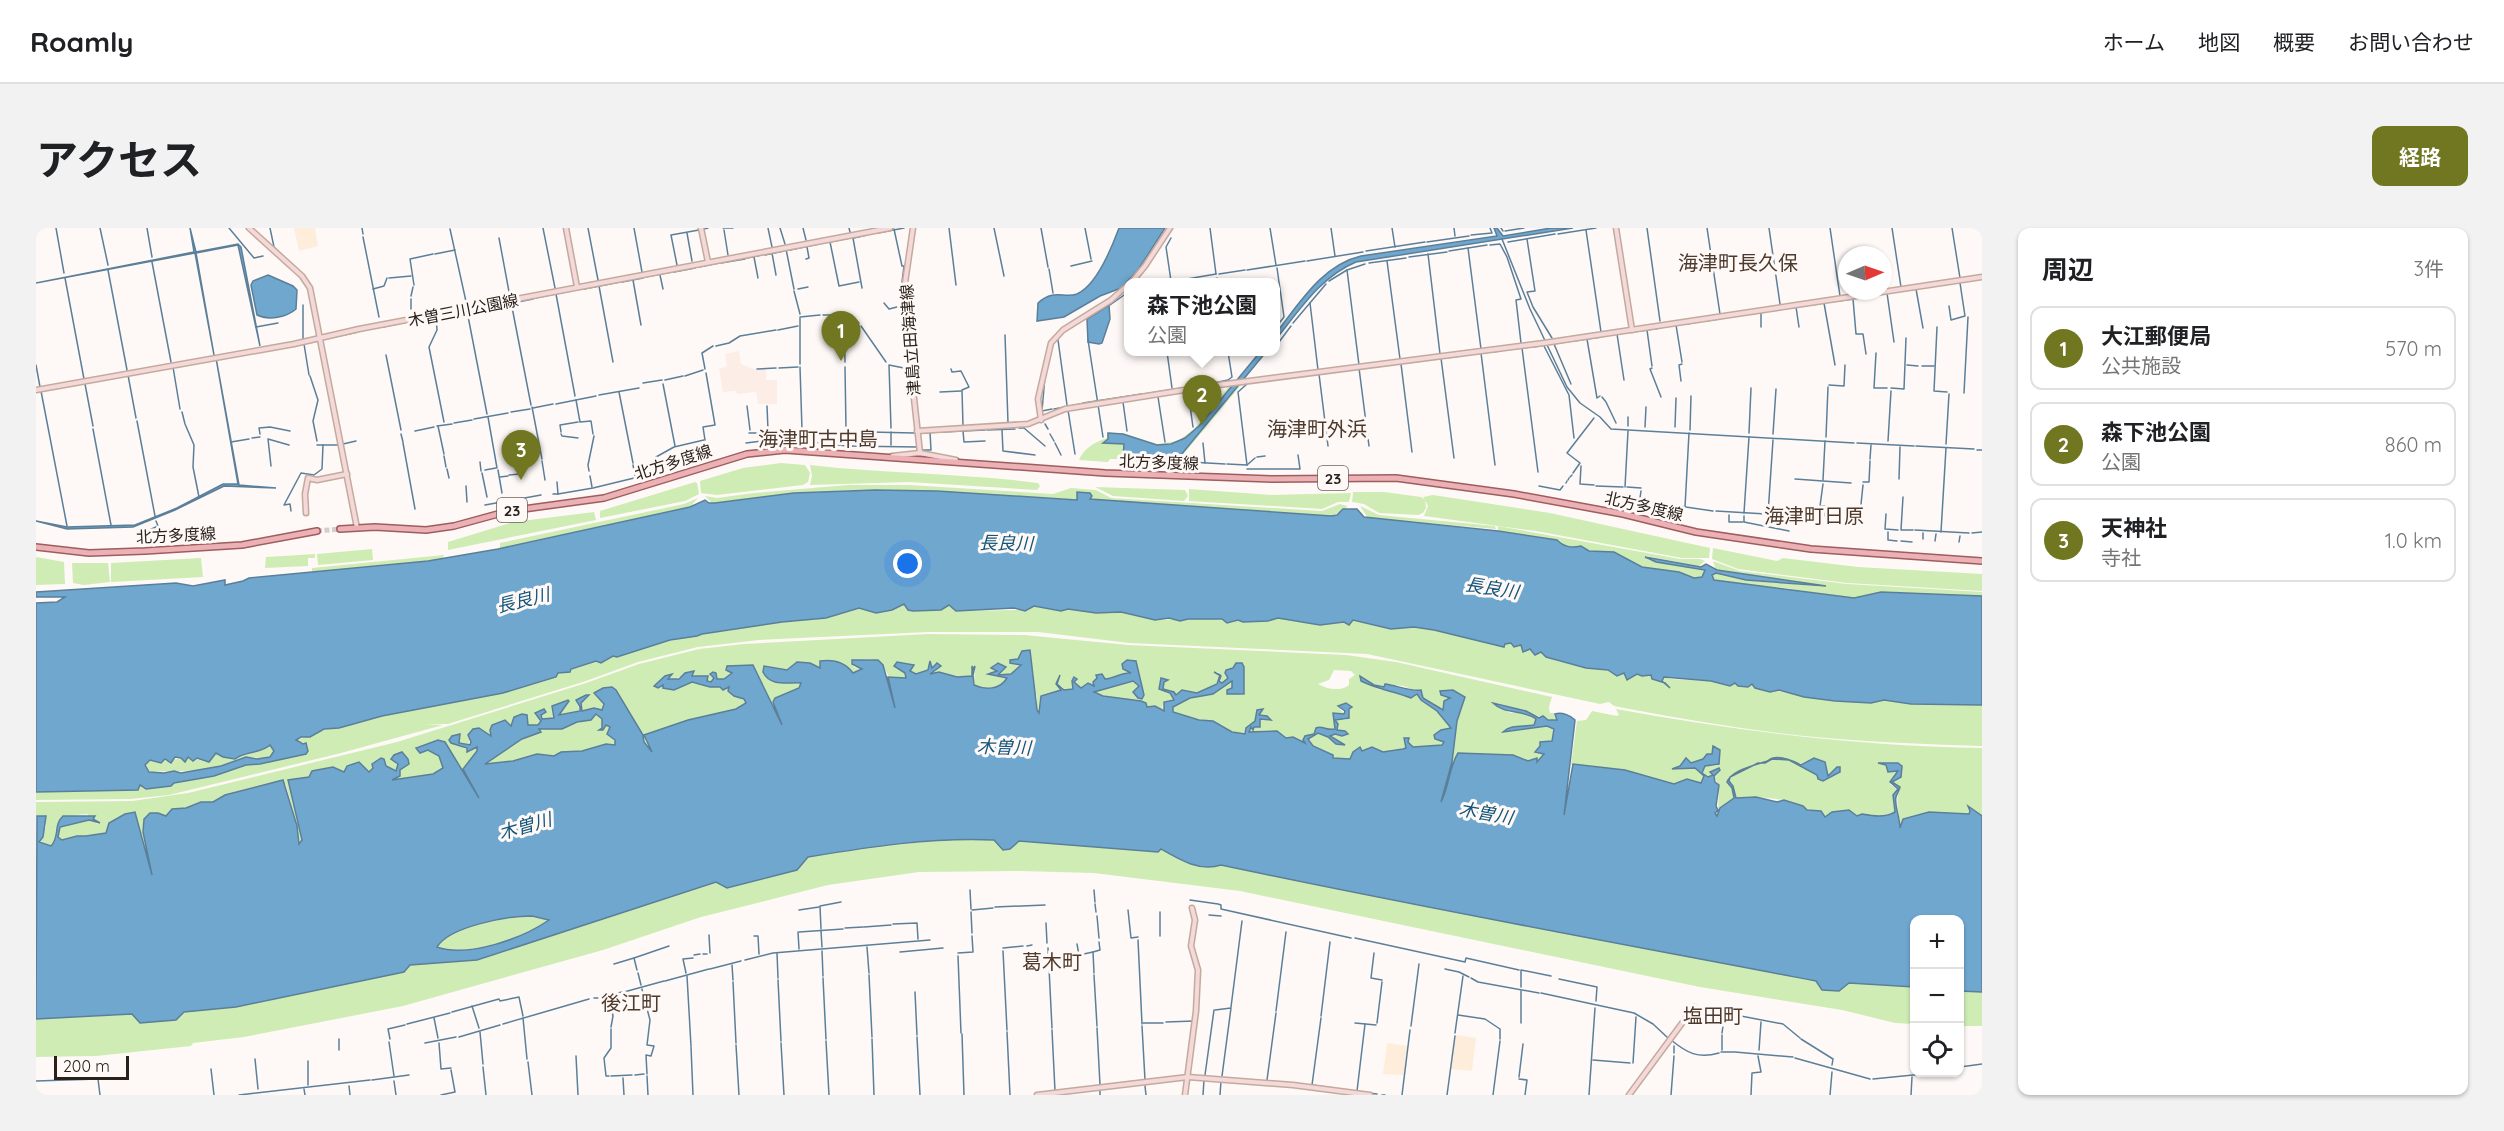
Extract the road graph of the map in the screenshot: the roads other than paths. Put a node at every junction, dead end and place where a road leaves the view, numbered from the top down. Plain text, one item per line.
1 (249, 228) edge
2 (566, 228) edge
3 (701, 228) edge
4 (890, 228) edge
5 (913, 228) edge
6 (1170, 228) edge
7 (1616, 228) edge
8 (871, 230) edge
9 (708, 262) junction
10 (1982, 277) edge
11 (1135, 278) edge
12 (577, 287) junction
13 (1124, 289) edge
14 (1632, 330) junction
15 (320, 337) junction
16 (36, 390) edge
17 (1041, 420) junction
18 (917, 430) junction
19 (920, 453) junction
20 (870, 458) junction
21 (968, 462) junction
22 (347, 474) junction
23 (306, 513) dead end
24 (357, 528) junction
25 (340, 529) tunnel mouth
26 (317, 531) tunnel mouth
27 (36, 547) edge
28 (1982, 561) edge
29 (1192, 908) dead end
30 (1694, 1007) dead end
31 (1188, 1077) junction
32 (1037, 1095) edge
33 (1185, 1095) edge
34 (1370, 1095) edge
35 (1629, 1095) edge

1 - 15 street
2 - 12 street
3 - 9 street
4 - 8 street, 木曽三川公園線
5 - 18 street, 津島立田海津線
6 - 11 street
7 - 14 street
8 - 9 street, 木曽三川公園線
9 - 12 street, 木曽三川公園線
10 - 14 street
12 - 15 street, 木曽三川公園線
13 - 17 street
14 - 17 street
15 - 16 street, 木曽三川公園線
15 - 22 street
17 - 18 street
18 - 19 street, 津島立田海津線
19 - 20 street
19 - 21 street
20 - 21 main road, 北方多度線 / 23
20 - 24 main road, 北方多度線 / 23
21 - 28 main road, 北方多度線 / 23
22 - 23 street
22 - 24 street
24 - 25 main road, 北方多度線 / 23
26 - 27 main road, 北方多度線
29 - 31 street
30 - 35 street
31 - 32 street
31 - 33 street
31 - 34 street

